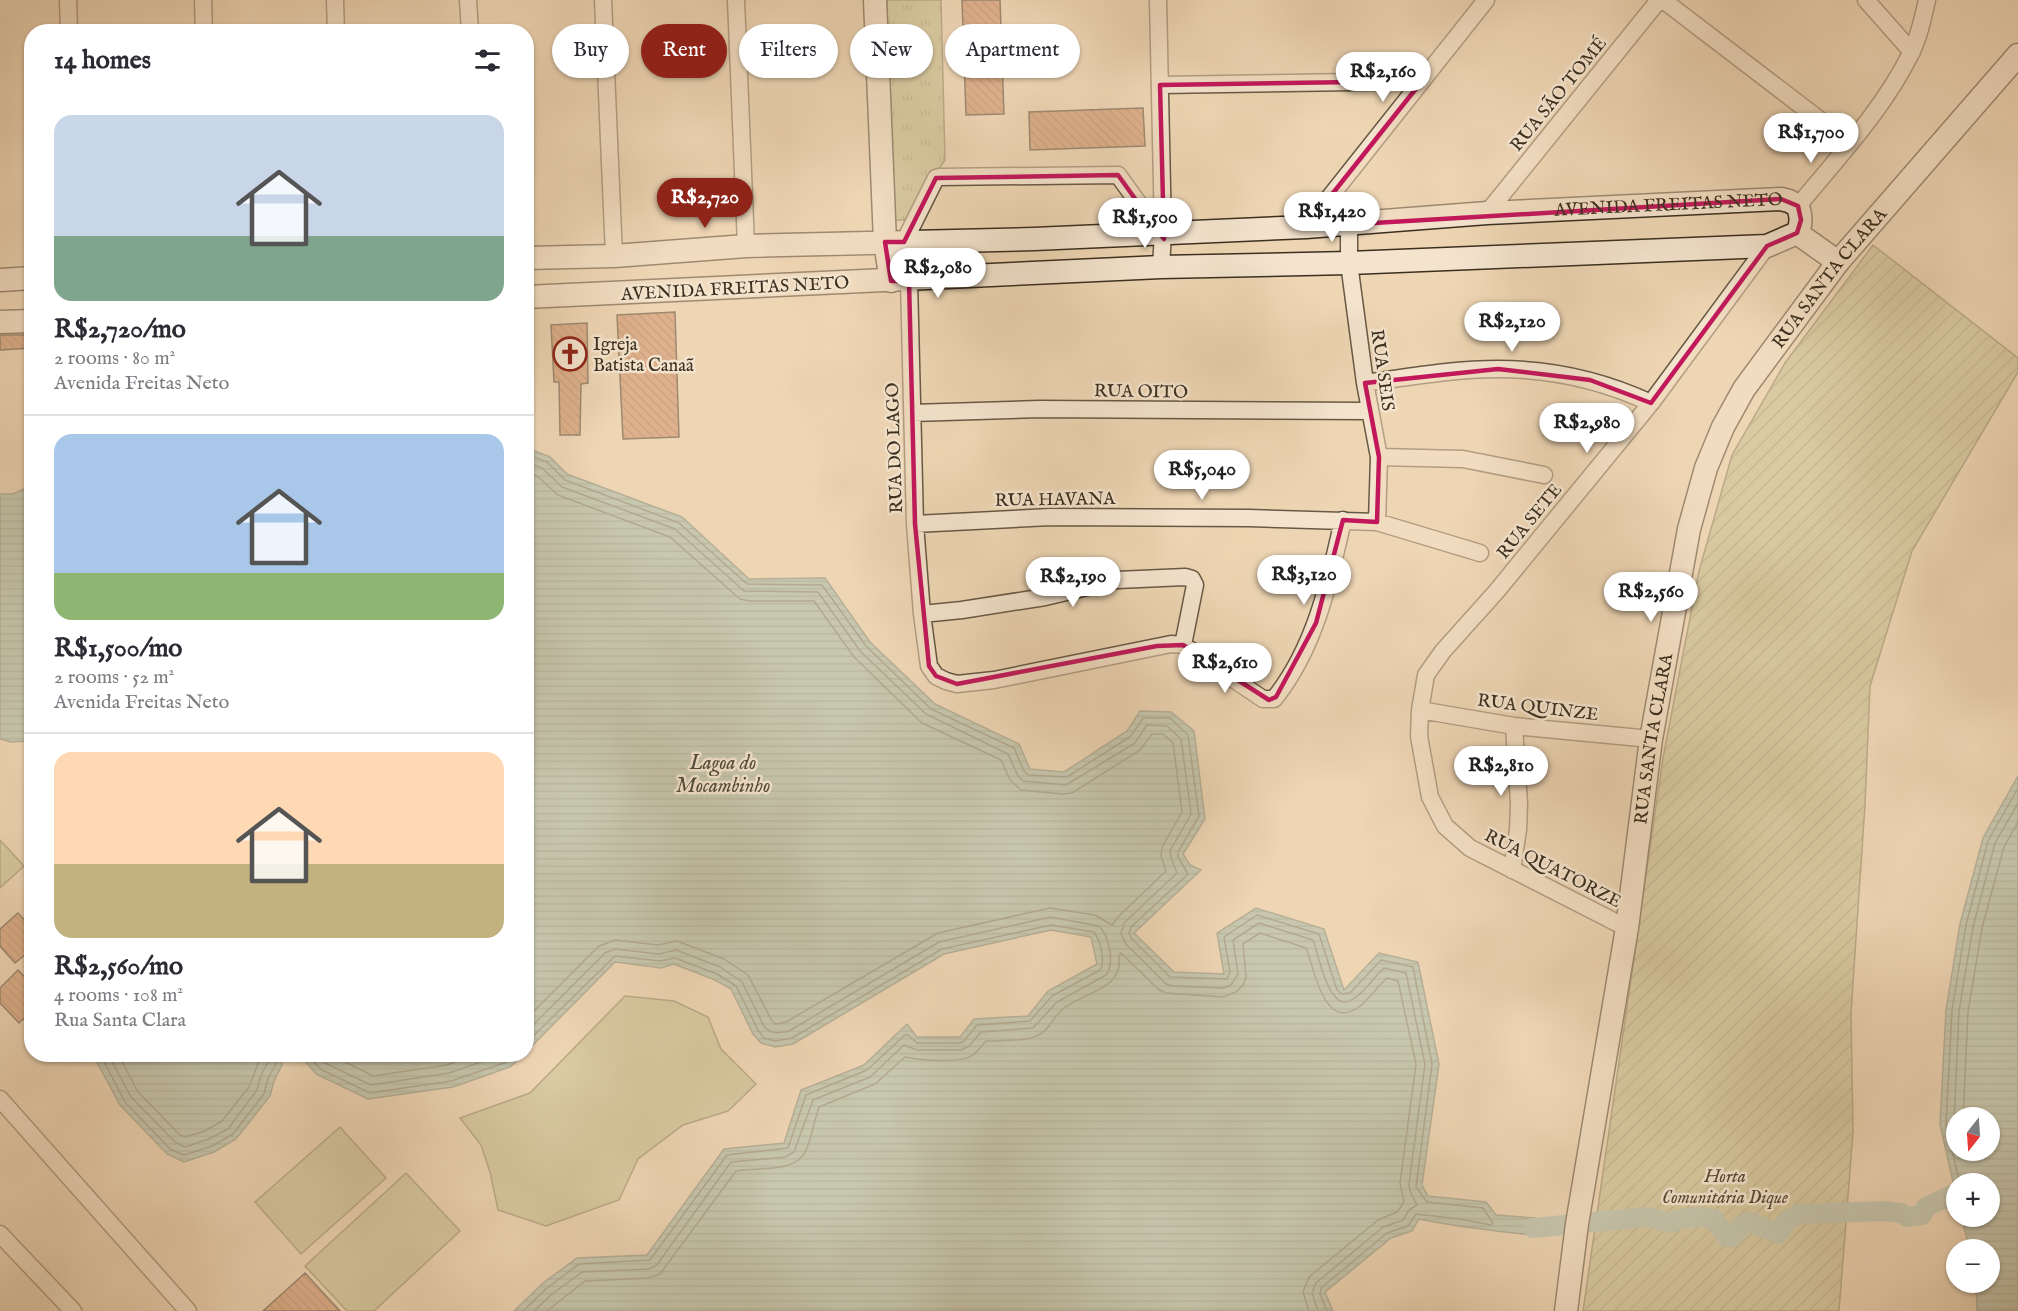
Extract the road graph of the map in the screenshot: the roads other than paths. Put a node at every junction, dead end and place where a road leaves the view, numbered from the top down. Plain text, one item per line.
1 (68, 0) edge
2 (203, 0) edge
3 (335, 0) edge
4 (468, 0) edge
5 (603, 0) edge
6 (736, 0) edge
7 (875, 0) edge
8 (1158, 0) edge
9 (1486, 0) edge
10 (1661, 0) edge
11 (1866, 0) edge
12 (1927, 0) edge
13 (69, 24) edge
14 (204, 24) edge
15 (336, 24) edge
16 (470, 24) edge
17 (1912, 52) junction
18 (2018, 55) edge
19 (1422, 81) junction
20 (1160, 85) junction
21 (1850, 143) junction
22 (1798, 206) junction
23 (1487, 213) junction
24 (1349, 223) junction
25 (1306, 227) junction
26 (1162, 233) junction
27 (1797, 233) junction
28 (895, 242) junction
29 (746, 246) junction
30 (1767, 246) junction
31 (614, 256) junction
32 (534, 260) edge
33 (1838, 262) junction
34 (1349, 263) junction
35 (1161, 267) junction
36 (24, 278) edge
37 (0, 280) edge
38 (900, 281) junction
39 (534, 297) edge
40 (24, 321) edge
41 (0, 322) edge
42 (1365, 383) junction
43 (1651, 403) junction
44 (1369, 411) junction
45 (912, 412) junction
46 (1379, 457) junction
47 (1544, 475) dead end
48 (1343, 520) junction
49 (1377, 522) junction
50 (915, 524) junction
51 (1480, 554) dead end
52 (921, 614) junction
53 (1183, 645) junction
54 (1426, 675) joint
55 (1420, 710) junction
56 (1514, 726) junction
57 (1651, 739) junction
58 (1512, 870) junction
59 (1627, 928) junction
60 (0, 1099) edge
61 (0, 1234) edge
62 (73, 1311) edge
63 (188, 1311) edge
64 (1566, 1311) edge

1 - 13 street
2 - 14 street
3 - 15 street
4 - 16 street
5 - 31 street
6 - 29 street
7 - 28 main road
8 - 20 street
9 - 19 street
10 - 21 street
10 - 23 street, RUA SÃO TOMÉ
11 - 17 street
12 - 17 street
17 - 21 street
18 - 33 main road, RUA SANTA CLARA
19 - 20 street
19 - 25 street
20 - 26 street
21 - 22 street
22 - 23 main road, AVENIDA FREITAS NETO
22 - 27 main road, AVENIDA FREITAS NETO
23 - 24 main road, AVENIDA FREITAS NETO
24 - 25 main road, AVENIDA FREITAS NETO
24 - 34 street, RUA SEIS
25 - 26 main road, AVENIDA FREITAS NETO
26 - 28 main road, AVENIDA FREITAS NETO
26 - 28 street
26 - 35 street
27 - 30 main road, AVENIDA FREITAS NETO
27 - 33 main road
28 - 29 main road, AVENIDA FREITAS NETO
28 - 38 main road
29 - 31 main road, AVENIDA FREITAS NETO
30 - 34 main road, AVENIDA FREITAS NETO
30 - 43 street, RUA SETE
31 - 32 main road, AVENIDA FREITAS NETO
33 - 57 main road, RUA SANTA CLARA
34 - 35 main road, AVENIDA FREITAS NETO
34 - 42 street, RUA SEIS
35 - 38 main road, AVENIDA FREITAS NETO
36 - 37 main road
38 - 39 main road, AVENIDA FREITAS NETO
38 - 45 street, RUA DO LAGO
40 - 41 main road
42 - 43 street
42 - 44 street, RUA SEIS
43 - 54 street, RUA SETE
44 - 45 street, RUA OITO
44 - 46 street, RUA SEIS
45 - 50 street, RUA DO LAGO
46 - 47 street
46 - 49 street, RUA SEIS
48 - 49 street, RUA HAVANA
48 - 50 street, RUA HAVANA
48 - 53 street
49 - 51 street, RUA HAVANA
50 - 52 street, RUA DO LAGO
52 - 53 street, RUA DO LAGO
52 - 53 street
54 - 55 street, RUA QUATORZE
55 - 56 street, RUA QUINZE
55 - 58 street, RUA QUATORZE
56 - 57 street, RUA QUINZE
56 - 58 street
57 - 59 main road, RUA SANTA CLARA
58 - 59 street, RUA QUATORZE
59 - 64 main road, RUA SANTA CLARA
60 - 63 street
61 - 62 street

